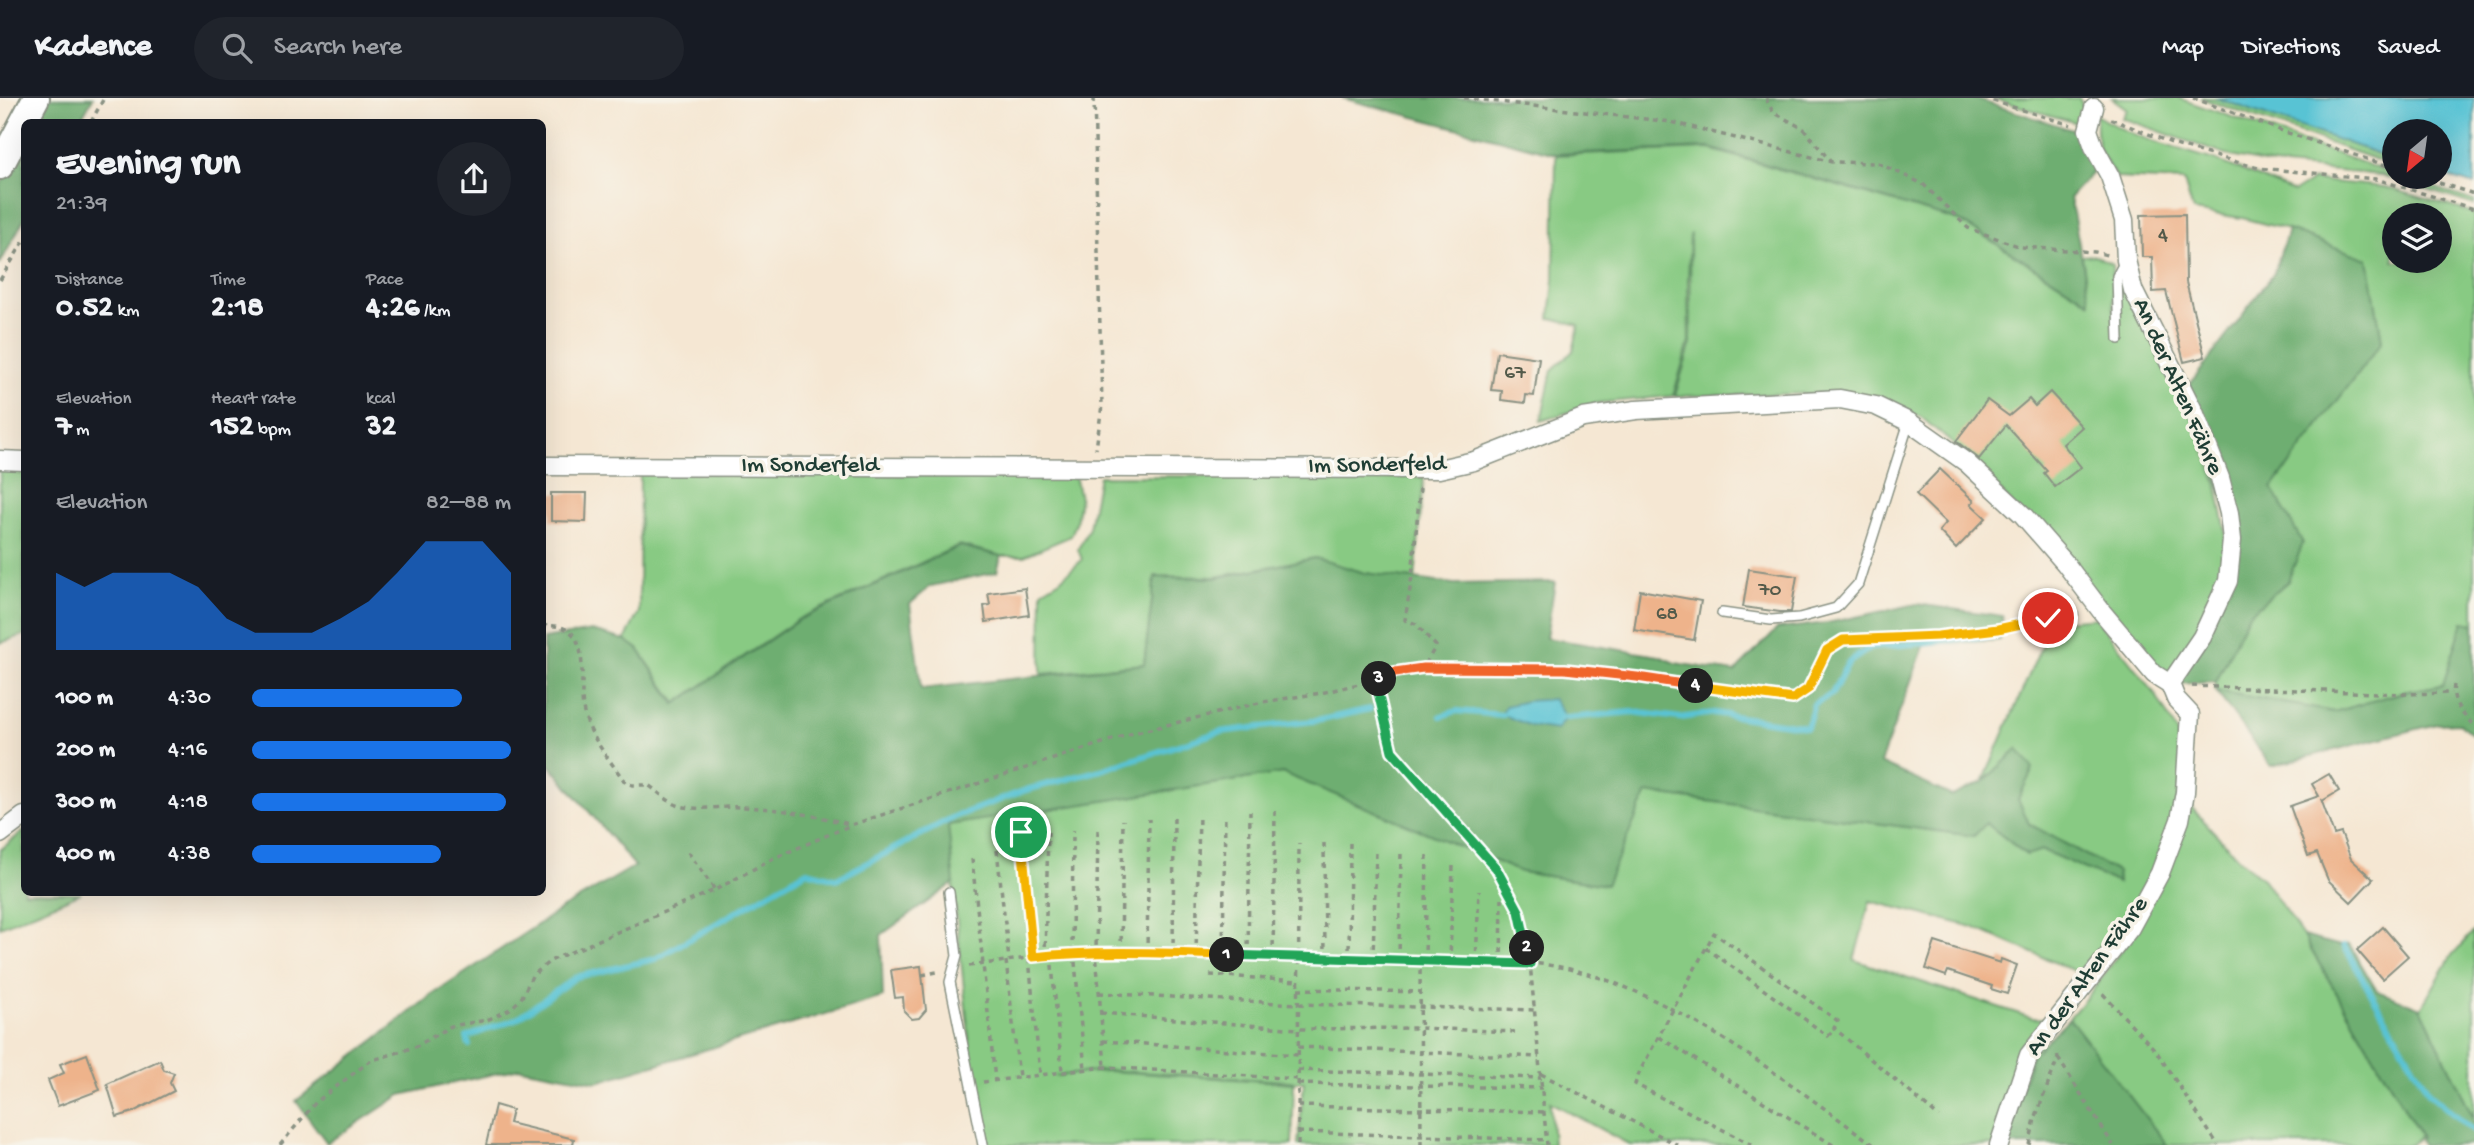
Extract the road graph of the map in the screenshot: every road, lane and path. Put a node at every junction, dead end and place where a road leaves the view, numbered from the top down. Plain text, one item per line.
1 (36, 98) edge
2 (104, 98) edge
3 (1094, 98) edge
4 (1464, 98) edge
5 (1983, 98) edge
6 (2193, 98) edge
7 (1765, 99) edge
8 (2094, 108) joint
9 (25, 119) edge
10 (94, 119) edge
11 (21, 126) edge
12 (2088, 130) junction
13 (1832, 162) junction
14 (2382, 164) edge
15 (0, 166) edge
16 (2452, 187) edge
17 (2474, 194) edge
18 (2474, 209) edge
19 (21, 246) edge
20 (2126, 260) junction
21 (0, 280) edge
22 (2119, 339) dead end
23 (1909, 422) junction
24 (0, 460) edge
25 (21, 461) edge
26 (546, 466) edge
27 (1090, 467) junction
28 (1421, 468) junction
29 (2102, 612) junction
30 (1722, 613) dead end
31 (546, 626) edge
32 (1423, 668) junction
33 (1375, 680) junction
34 (2170, 684) junction
35 (2454, 685) dead end
36 (2452, 694) junction
37 (2474, 725) edge
38 (1250, 811) dead end
39 (1275, 811) dead end
40 (1199, 814) dead end
41 (1225, 814) dead end
42 (1174, 816) dead end
43 (21, 818) edge
44 (1149, 819) dead end
45 (1123, 820) dead end
46 (851, 825) junction
47 (1073, 830) dead end
48 (1098, 830) dead end
49 (1021, 832) dead end
50 (1048, 832) dead end
51 (0, 834) edge
52 (1299, 843) dead end
53 (1324, 843) dead end
54 (1350, 843) dead end
55 (997, 850) dead end
56 (1376, 851) dead end
57 (688, 852) dead end
58 (1401, 852) dead end
59 (1427, 854) dead end
60 (972, 859) dead end
61 (1453, 864) dead end
62 (715, 890) junction
63 (1479, 891) dead end
64 (949, 892) dead end
65 (1503, 896) dead end
66 (1706, 948) junction
67 (1121, 951) junction
68 (1073, 952) junction
69 (1096, 952) junction
70 (1147, 953) junction
71 (1173, 953) junction
72 (1196, 954) junction
73 (1223, 954) junction
74 (1051, 955) junction
75 (1248, 955) junction
76 (1045, 956) junction
77 (1273, 956) junction
78 (1297, 956) junction
79 (1325, 957) junction
80 (1031, 958) junction
81 (1349, 958) junction
82 (1373, 958) junction
83 (1399, 959) junction
84 (1008, 960) junction
85 (1423, 960) junction
86 (1450, 961) junction
87 (1476, 962) junction
88 (1501, 962) junction
89 (984, 963) junction
90 (1530, 964) junction
91 (953, 968) junction
92 (922, 975) dead end
93 (1210, 975) dead end
94 (1298, 981) junction
95 (2088, 981) junction
96 (1298, 989) junction
97 (1420, 992) junction
98 (1099, 993) junction
99 (1298, 1004) junction
100 (1420, 1007) junction
101 (1535, 1010) junction
102 (1673, 1011) junction
103 (1101, 1013) junction
104 (2052, 1027) junction
105 (1420, 1028) junction
106 (1834, 1028) junction
107 (1298, 1029) junction
108 (1514, 1032) dead end
109 (1658, 1037) junction
110 (1103, 1041) junction
111 (1298, 1047) junction
112 (1420, 1053) junction
113 (1298, 1055) junction
114 (1539, 1057) junction
115 (2058, 1058) junction
116 (1105, 1067) junction
117 (1085, 1069) junction
118 (1298, 1070) junction
119 (1062, 1072) junction
120 (1420, 1073) junction
121 (1040, 1075) junction
122 (1541, 1076) junction
123 (1019, 1077) junction
124 (995, 1080) junction
125 (1298, 1082) junction
126 (971, 1083) junction
127 (1420, 1085) junction
128 (1542, 1088) junction
129 (1298, 1106) junction
130 (1420, 1108) junction
131 (1545, 1112) junction
132 (1939, 1117) dead end
133 (1298, 1132) junction
134 (1420, 1136) junction
135 (1547, 1143) edge
136 (280, 1145) edge
137 (983, 1145) edge
138 (1298, 1145) edge
139 (1420, 1145) edge
140 (1678, 1145) edge
141 (1752, 1145) edge
142 (1833, 1145) edge
143 (1874, 1145) edge
144 (2000, 1145) edge
145 (2029, 1145) edge
146 (2113, 1145) edge
147 (2218, 1145) edge

1 - 9 main road
2 - 10 path
3 - 27 path
4 - 13 path
5 - 12 path
6 - 14 path
7 - 13 path
8 - 12 street
8 - 18 path
11 - 15 main road
12 - 20 street, An der Alten Fähre
13 - 20 path
16 - 17 path
19 - 21 path
20 - 22 lane
20 - 34 street, An der Alten Fähre
23 - 28 street, Im Sonderfeld
23 - 29 street, Im Sonderfeld
23 - 30 lane
24 - 25 street
26 - 27 street, Im Sonderfeld
27 - 28 street, Im Sonderfeld
28 - 32 path
29 - 32 path
29 - 34 street, Im Sonderfeld
31 - 46 path
32 - 33 path
33 - 46 path
33 - 90 path
34 - 36 path
34 - 95 street, An der Alten Fähre
35 - 36 path
36 - 37 path
38 - 75 path
39 - 77 path
40 - 72 path
41 - 73 path
42 - 71 path
43 - 51 street
44 - 70 path
45 - 67 path
46 - 62 path
47 - 68 path
48 - 69 path
49 - 80 path
50 - 76 path
52 - 78 path
53 - 79 path
54 - 81 path
55 - 84 path
56 - 82 path
57 - 62 path
58 - 83 path
59 - 85 path
60 - 89 path
61 - 86 path
62 - 136 path
63 - 87 path
64 - 91 lane
65 - 88 path
66 - 102 path
66 - 106 path
66 - 106 path
67 - 69 path
67 - 70 path
68 - 69 path
68 - 74 path
68 - 117 path
69 - 98 path
70 - 71 path
71 - 72 path
72 - 73 path
73 - 75 path
74 - 76 path
74 - 119 path
75 - 77 path
76 - 80 path
77 - 78 path
78 - 79 path
78 - 94 path
79 - 81 path
80 - 84 path
80 - 121 path
81 - 82 path
82 - 83 path
83 - 85 path
84 - 89 path
84 - 123 path
85 - 86 path
85 - 97 path
86 - 87 path
87 - 88 path
88 - 90 path
89 - 91 path
89 - 124 path
90 - 101 path
90 - 102 path
91 - 92 path
91 - 126 lane
93 - 94 path
94 - 96 path
95 - 104 street, An der Alten Fähre
95 - 147 path
96 - 97 path
96 - 99 path
97 - 100 path
98 - 99 path
98 - 103 path
99 - 100 path
99 - 107 path
100 - 101 path
100 - 105 path
101 - 114 path
102 - 109 path
102 - 143 path
103 - 107 path
103 - 110 path
104 - 115 path
104 - 144 street, An der Alten Fähre
105 - 107 path
105 - 108 path
105 - 112 path
106 - 132 path
107 - 111 path
109 - 141 path
109 - 142 path
110 - 113 path
110 - 116 path
111 - 112 path
111 - 113 path
112 - 114 path
112 - 120 path
113 - 118 path
114 - 122 path
115 - 145 path
115 - 146 path
116 - 117 path
116 - 125 path
117 - 119 path
118 - 120 path
118 - 125 path
119 - 121 path
120 - 122 path
120 - 127 path
121 - 123 path
122 - 128 path
122 - 140 path
123 - 124 path
124 - 126 path
125 - 127 path
125 - 129 path
126 - 137 lane
127 - 128 path
127 - 130 path
128 - 131 path
129 - 130 path
129 - 133 path
130 - 131 path
130 - 134 path
131 - 135 path
133 - 134 path
133 - 138 path
134 - 135 path
134 - 139 path

